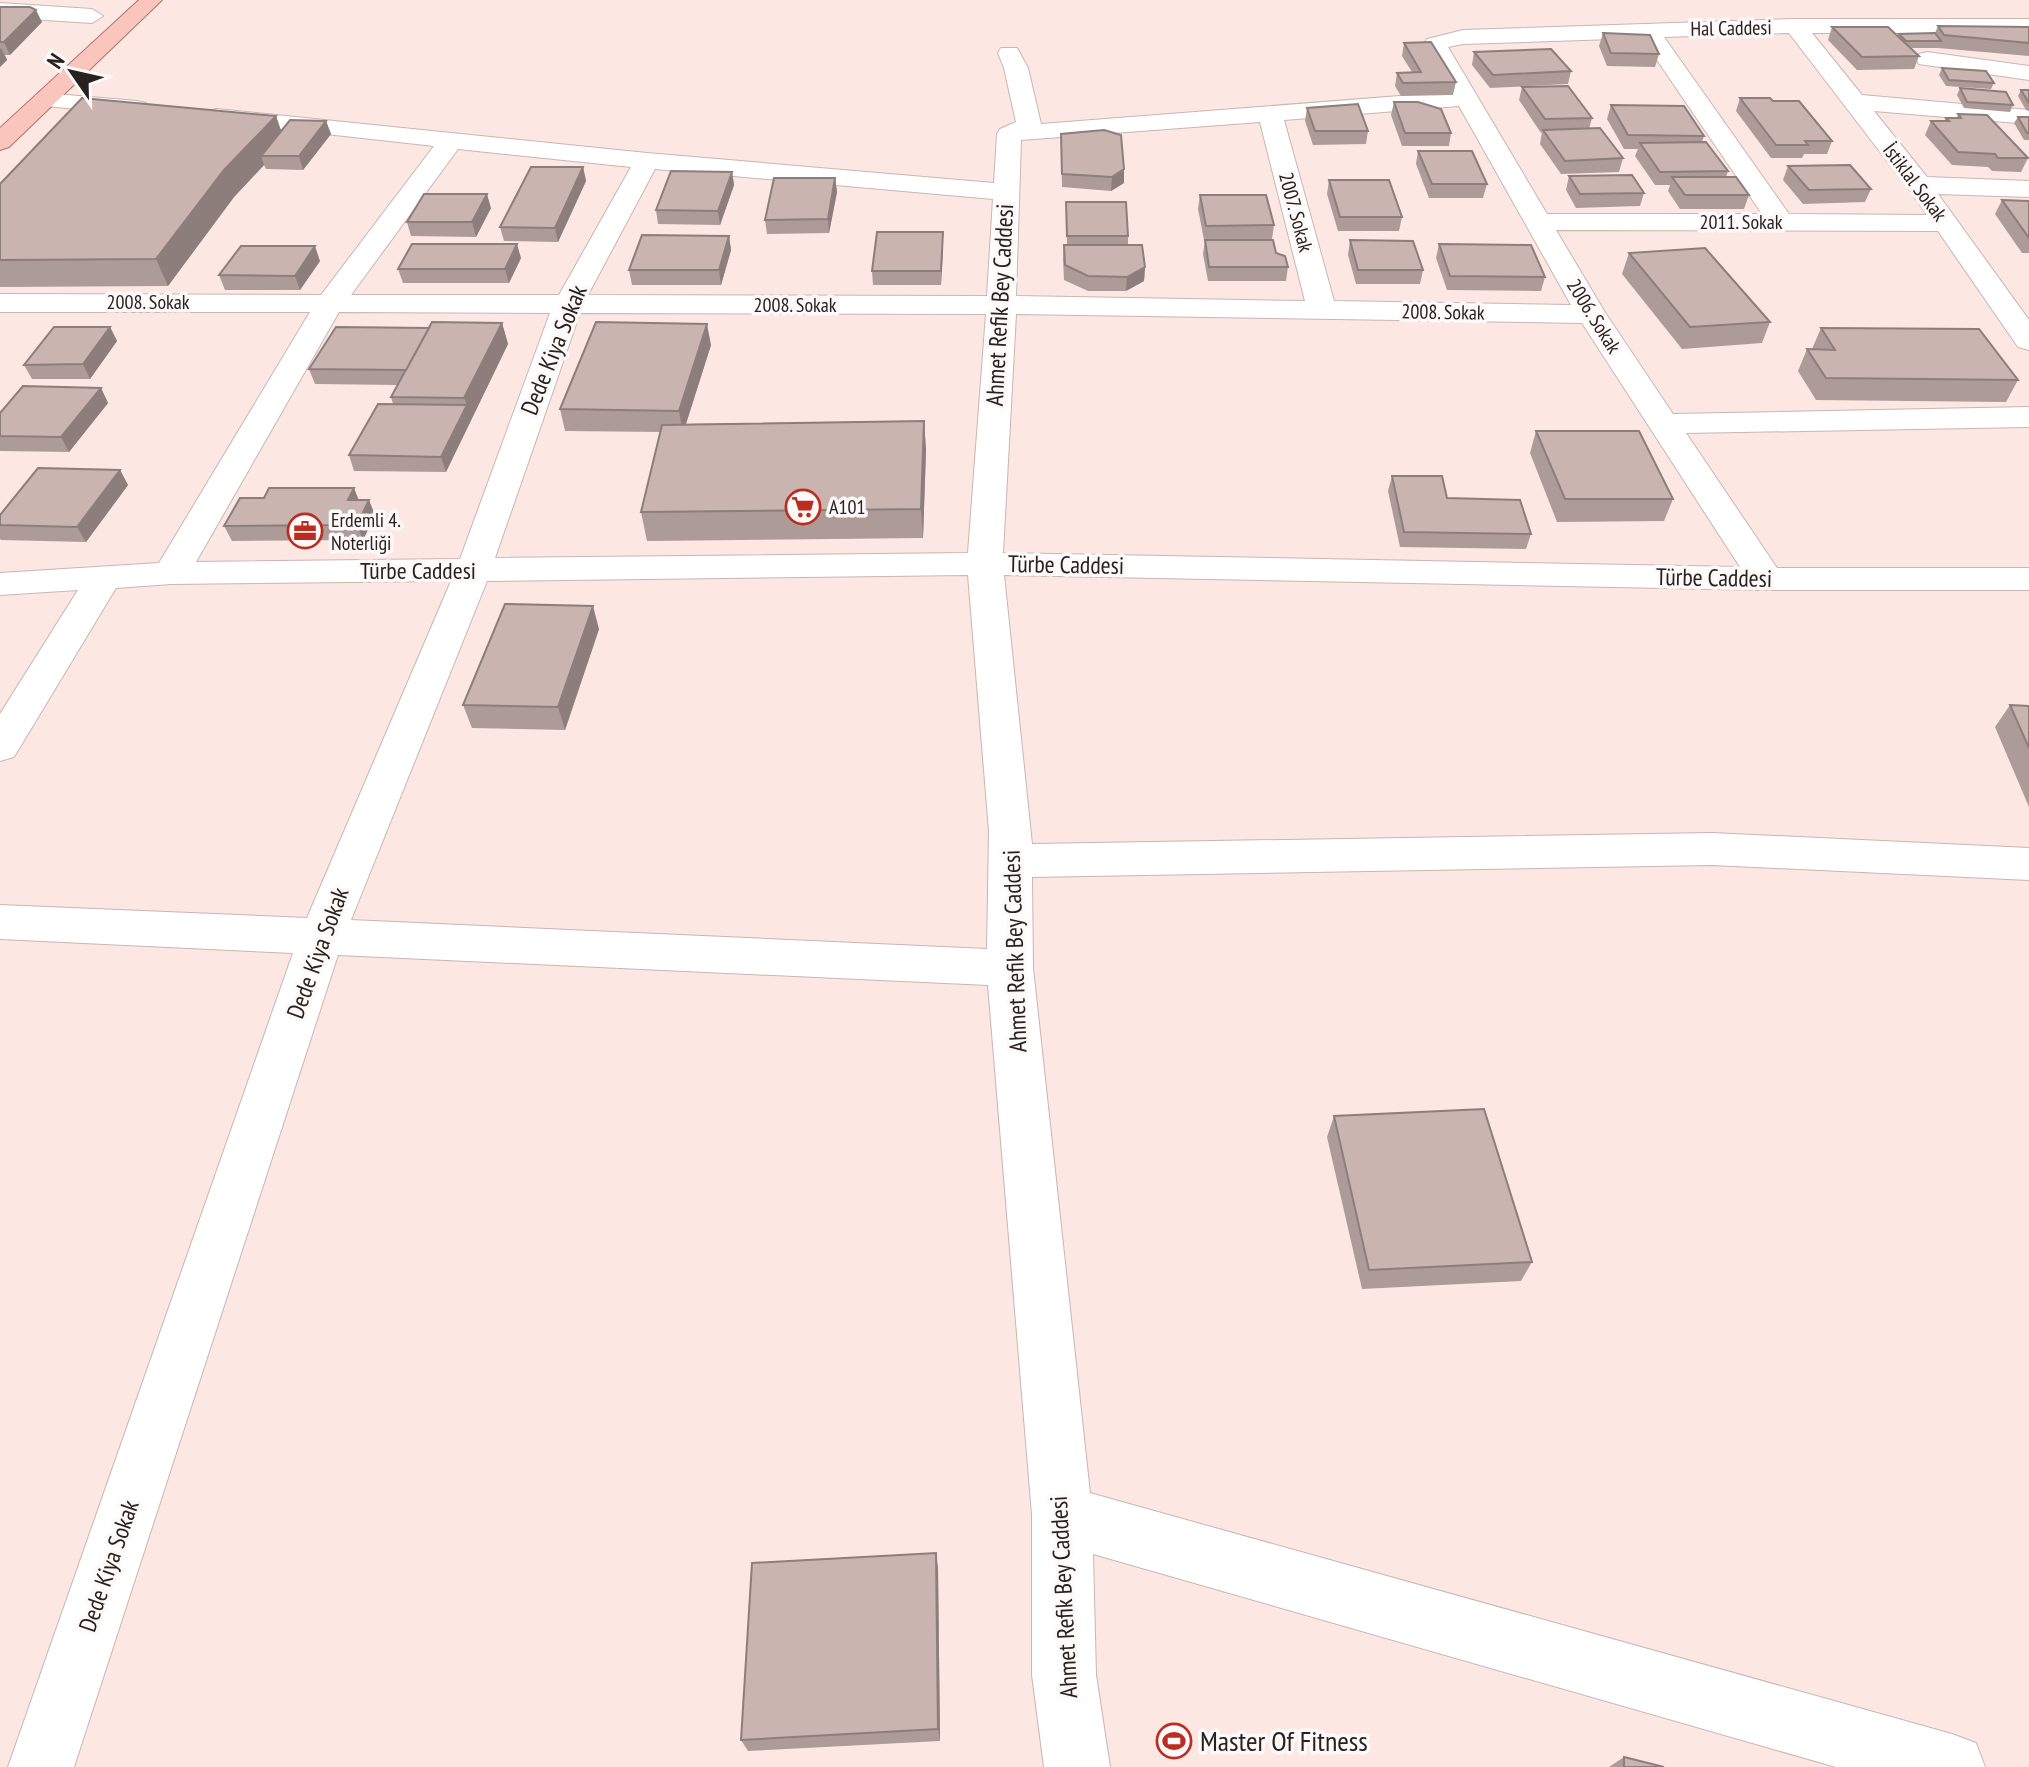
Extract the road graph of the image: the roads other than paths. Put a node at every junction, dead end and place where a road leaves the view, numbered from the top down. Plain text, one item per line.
1 (151, 0) edge
2 (101, 8) edge
3 (0, 10) edge
4 (1795, 26) junction
5 (2029, 26) edge
6 (1648, 30) junction
7 (73, 36) dead end
8 (1435, 44) joint
9 (1009, 53) dead end
10 (1927, 59) dead end
11 (2029, 73) edge
12 (1467, 98) junction
13 (44, 100) junction
14 (1854, 102) junction
15 (166, 110) edge
16 (198, 114) edge
17 (1270, 114) junction
18 (2029, 117) edge
19 (1009, 134) junction
20 (452, 140) junction
21 (0, 142) edge
22 (647, 161) junction
23 (1919, 185) junction
24 (2029, 189) edge
25 (1006, 192) junction
26 (1537, 222) junction
27 (1781, 222) junction
28 (1945, 223) junction
29 (0, 303) edge
30 (330, 303) junction
31 (568, 305) junction
32 (1001, 305) junction
33 (1322, 310) junction
34 (2017, 310) edge
35 (1591, 314) junction
36 (2029, 341) edge
37 (2029, 417) edge
38 (1663, 424) junction
39 (985, 564) junction
40 (473, 571) junction
41 (171, 573) junction
42 (0, 577) edge
43 (103, 579) junction
44 (1766, 579) junction
45 (2029, 579) edge
46 (0, 584) edge
47 (0, 747) edge
48 (1010, 861) junction
49 (2029, 864) edge
50 (0, 922) edge
51 (321, 938) junction
52 (1010, 968) junction
53 (1062, 1515) junction
54 (41, 1767) edge
55 (1077, 1767) edge
56 (1952, 1767) edge

1 - 13 main road
2 - 3 street
2 - 7 main road
4 - 5 street, Hal Caddesi
4 - 6 street, Hal Caddesi
4 - 14 street, İstiklal Sokak
6 - 8 street, Hal Caddesi
6 - 27 street
8 - 12 street, 2006. Sokak
9 - 19 street
10 - 11 street
12 - 17 street
12 - 26 street, 2006. Sokak
13 - 15 street
13 - 21 main road
14 - 18 street
14 - 23 street, İstiklal Sokak
16 - 20 street
17 - 19 street
17 - 33 street, 2007. Sokak
19 - 25 street, Ahmet Refik Bey Caddesi
20 - 22 street
20 - 30 street
22 - 25 street
22 - 31 street, Dede Kiya Sokak
23 - 24 street
23 - 28 street, İstiklal Sokak
25 - 32 street, Ahmet Refik Bey Caddesi
26 - 27 street, 2011. Sokak
26 - 35 street, 2006. Sokak
27 - 28 street, 2011. Sokak
28 - 34 street, İstiklal Sokak
29 - 30 street, 2008. Sokak
30 - 31 street, 2008. Sokak
30 - 41 street
31 - 32 street, 2008. Sokak
31 - 40 street, Dede Kiya Sokak
32 - 33 street, 2008. Sokak
32 - 39 street, Ahmet Refik Bey Caddesi
33 - 35 street, 2008. Sokak
34 - 36 street, İstiklal Sokak
35 - 38 street, 2006. Sokak
37 - 38 street
38 - 44 street, 2006. Sokak
39 - 40 street, Türbe Caddesi
39 - 44 street, Türbe Caddesi
39 - 48 street, Ahmet Refik Bey Caddesi
40 - 41 street, Türbe Caddesi
40 - 51 street, Dede Kiya Sokak
41 - 43 street, Türbe Caddesi
42 - 43 street, Türbe Caddesi
43 - 46 street, Türbe Caddesi
43 - 47 street
44 - 45 street, Türbe Caddesi
48 - 49 street
48 - 52 street, Ahmet Refik Bey Caddesi
50 - 51 street
51 - 52 street
51 - 54 street, Dede Kiya Sokak
52 - 53 street, Ahmet Refik Bey Caddesi
53 - 55 street, Ahmet Refik Bey Caddesi
53 - 56 street

